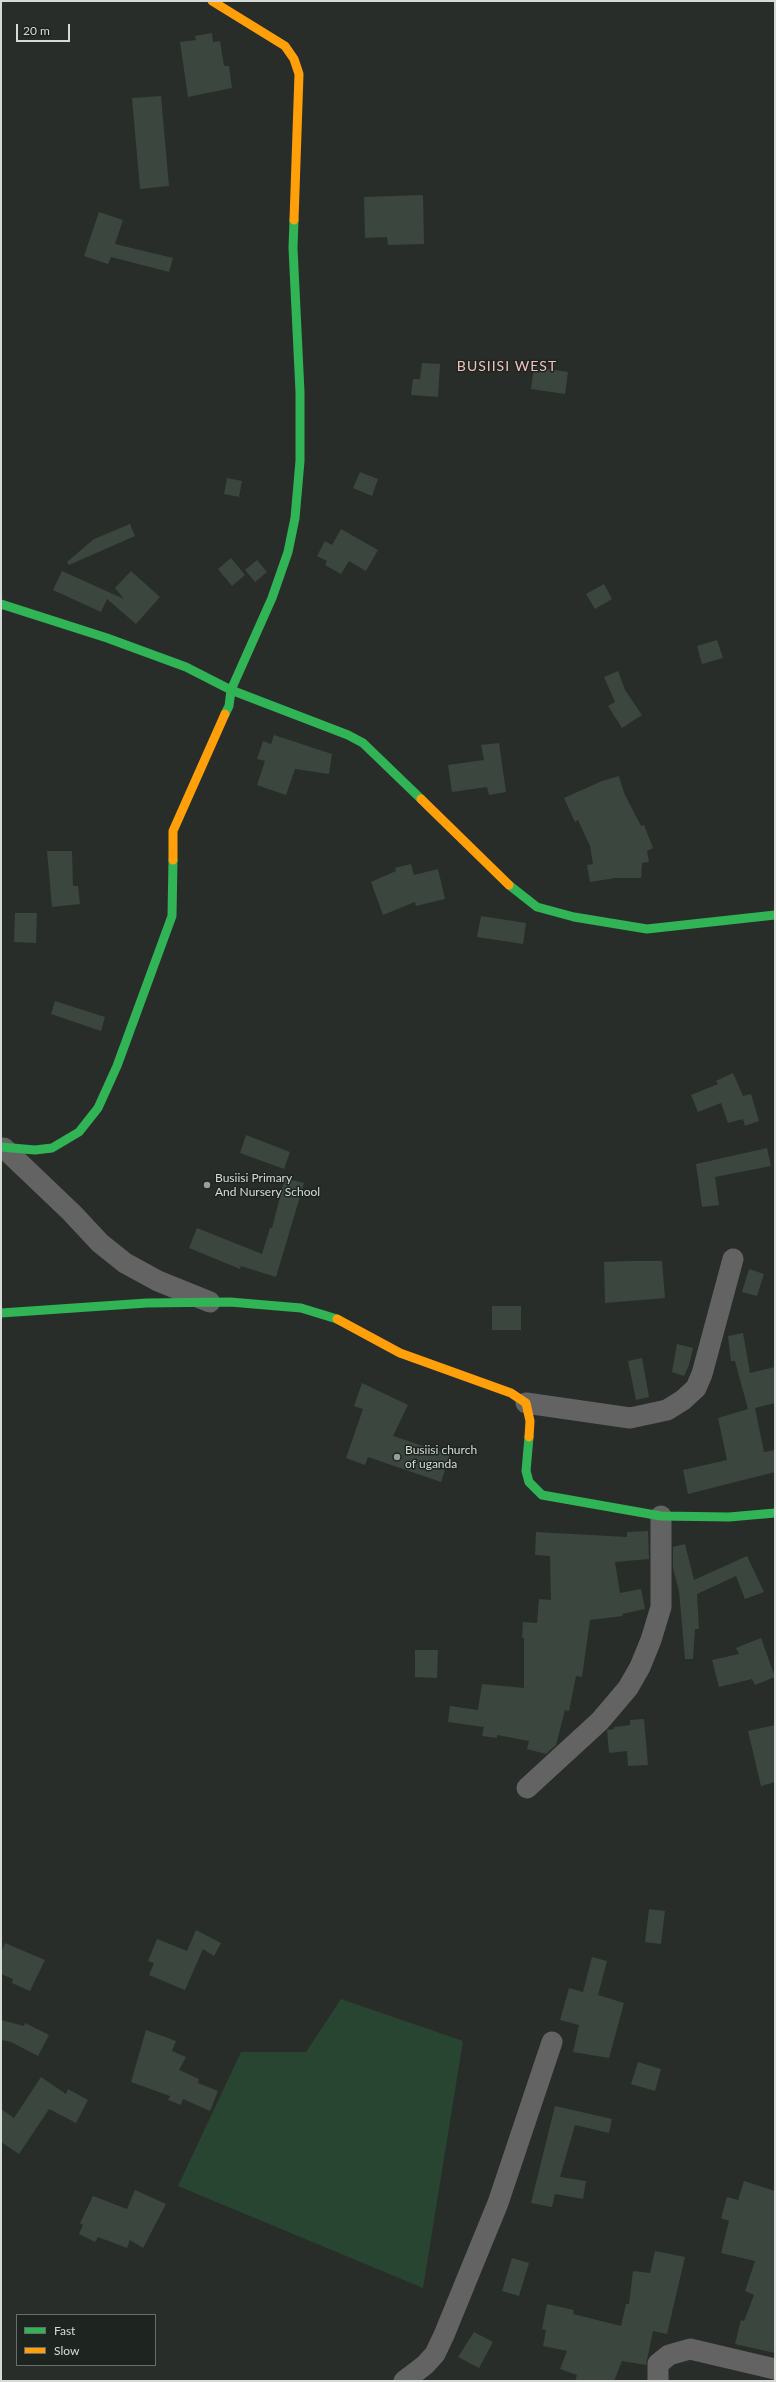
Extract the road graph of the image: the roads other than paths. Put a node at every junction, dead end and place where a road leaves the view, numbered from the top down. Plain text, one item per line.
1 (212, 1) edge
2 (1, 604) edge
3 (231, 690) junction
4 (775, 915) edge
5 (2, 1147) edge
6 (733, 1259) dead end
7 (210, 1302) junction
8 (1, 1313) edge
9 (526, 1404) junction
10 (775, 1513) edge
11 (661, 1516) junction
12 (527, 1788) dead end
13 (552, 2042) dead end
14 (775, 2369) edge
15 (404, 2381) edge
16 (658, 2381) edge

1 - 3 street
2 - 3 street
3 - 4 street
3 - 5 street
5 - 7 street
6 - 9 street
7 - 8 street
7 - 9 street
9 - 11 street
10 - 11 street
11 - 12 street
13 - 15 street
14 - 16 street

